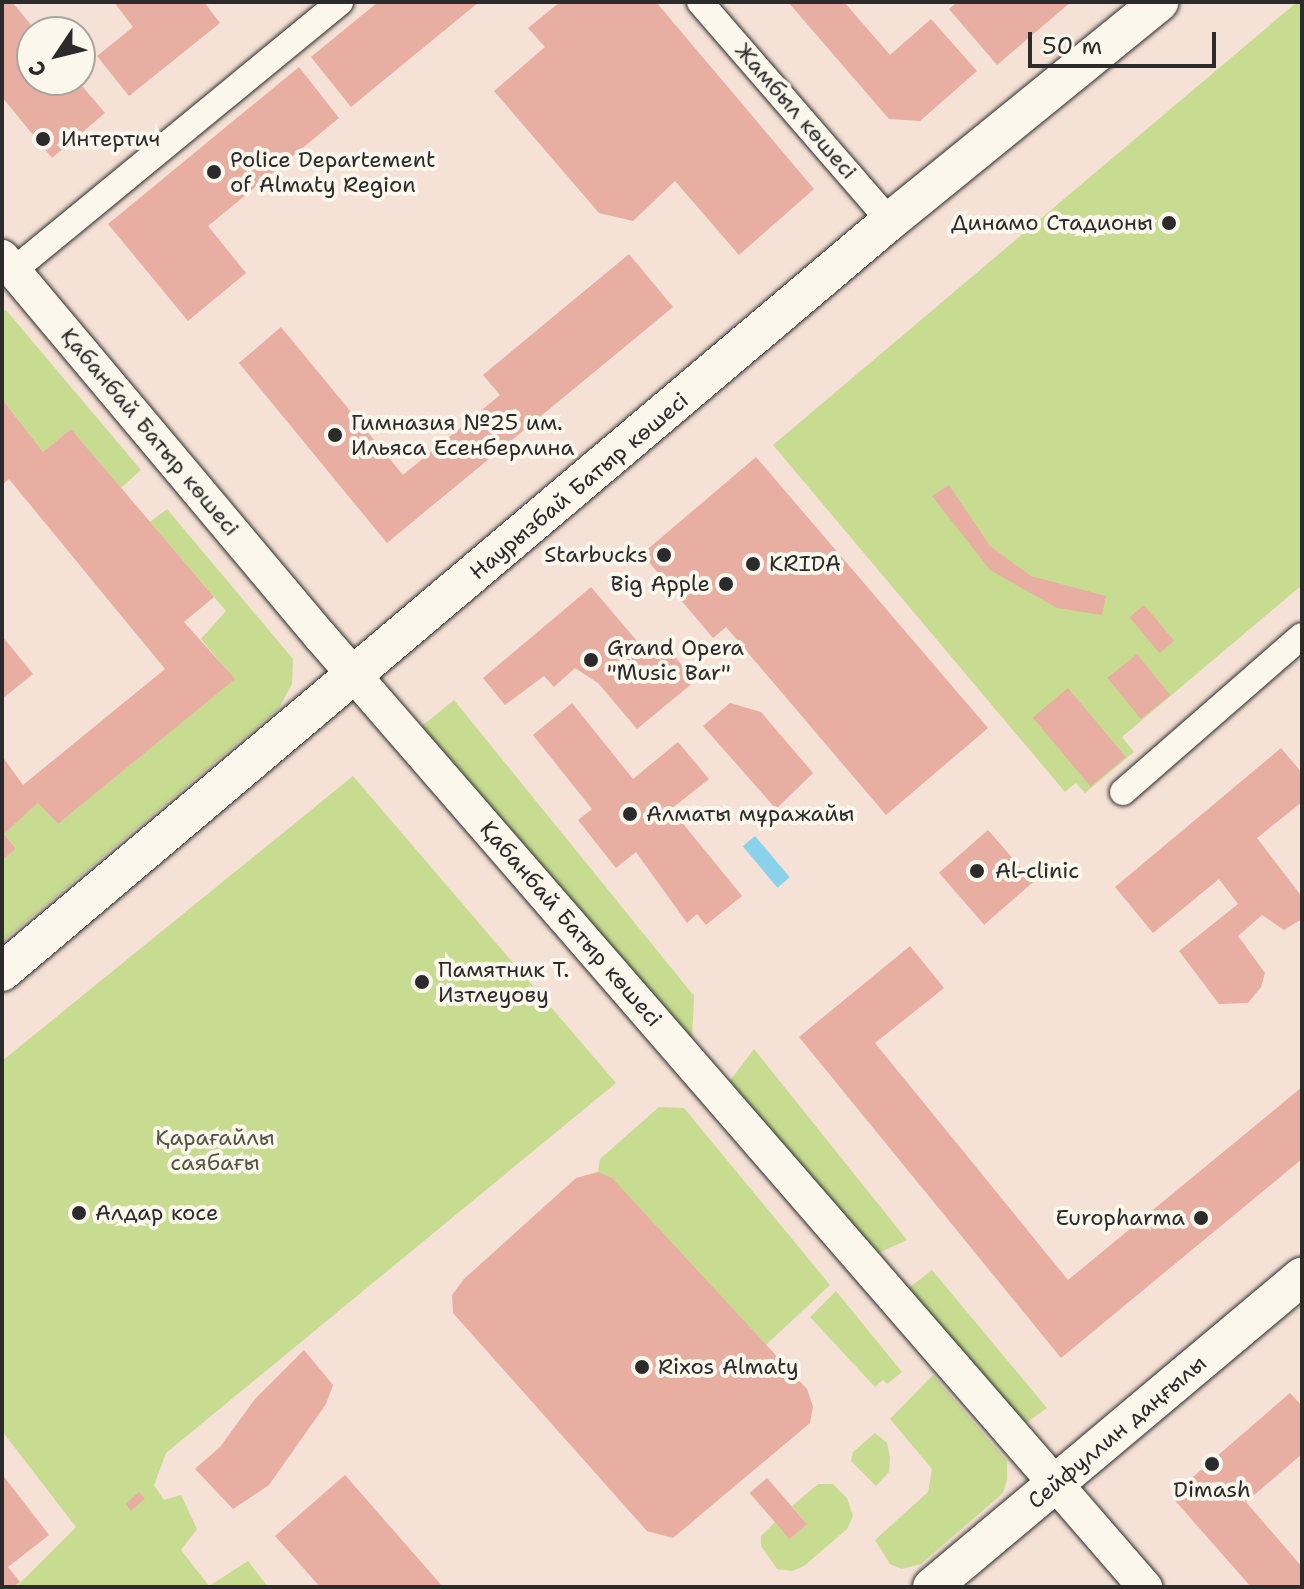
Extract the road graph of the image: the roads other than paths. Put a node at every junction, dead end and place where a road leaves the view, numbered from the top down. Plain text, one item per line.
1 (340, 2) edge
2 (700, 2) edge
3 (1159, 2) edge
4 (890, 221) junction
5 (8, 263) edge
6 (1302, 636) edge
7 (356, 675) junction
8 (1123, 792) dead end
9 (2, 972) edge
10 (1302, 1277) edge
11 (1056, 1484) junction
12 (932, 1587) edge
13 (1145, 1587) edge

1 - 5 street
2 - 4 street, Жамбыл көшесі
3 - 4 main road, Наурызбай Батыр көшесі
4 - 7 main road, Наурызбай Батыр көшесі
5 - 7 street, Қабанбай Батыр көшесі
6 - 8 street
7 - 9 main road, Наурызбай Батыр көшесі
7 - 11 street, Қабанбай Батыр көшесі
10 - 11 main road, Сейфуллин даңғылы
11 - 12 main road, Сейфуллин даңғылы
11 - 13 street, Қабанбай Батыр көшесі

